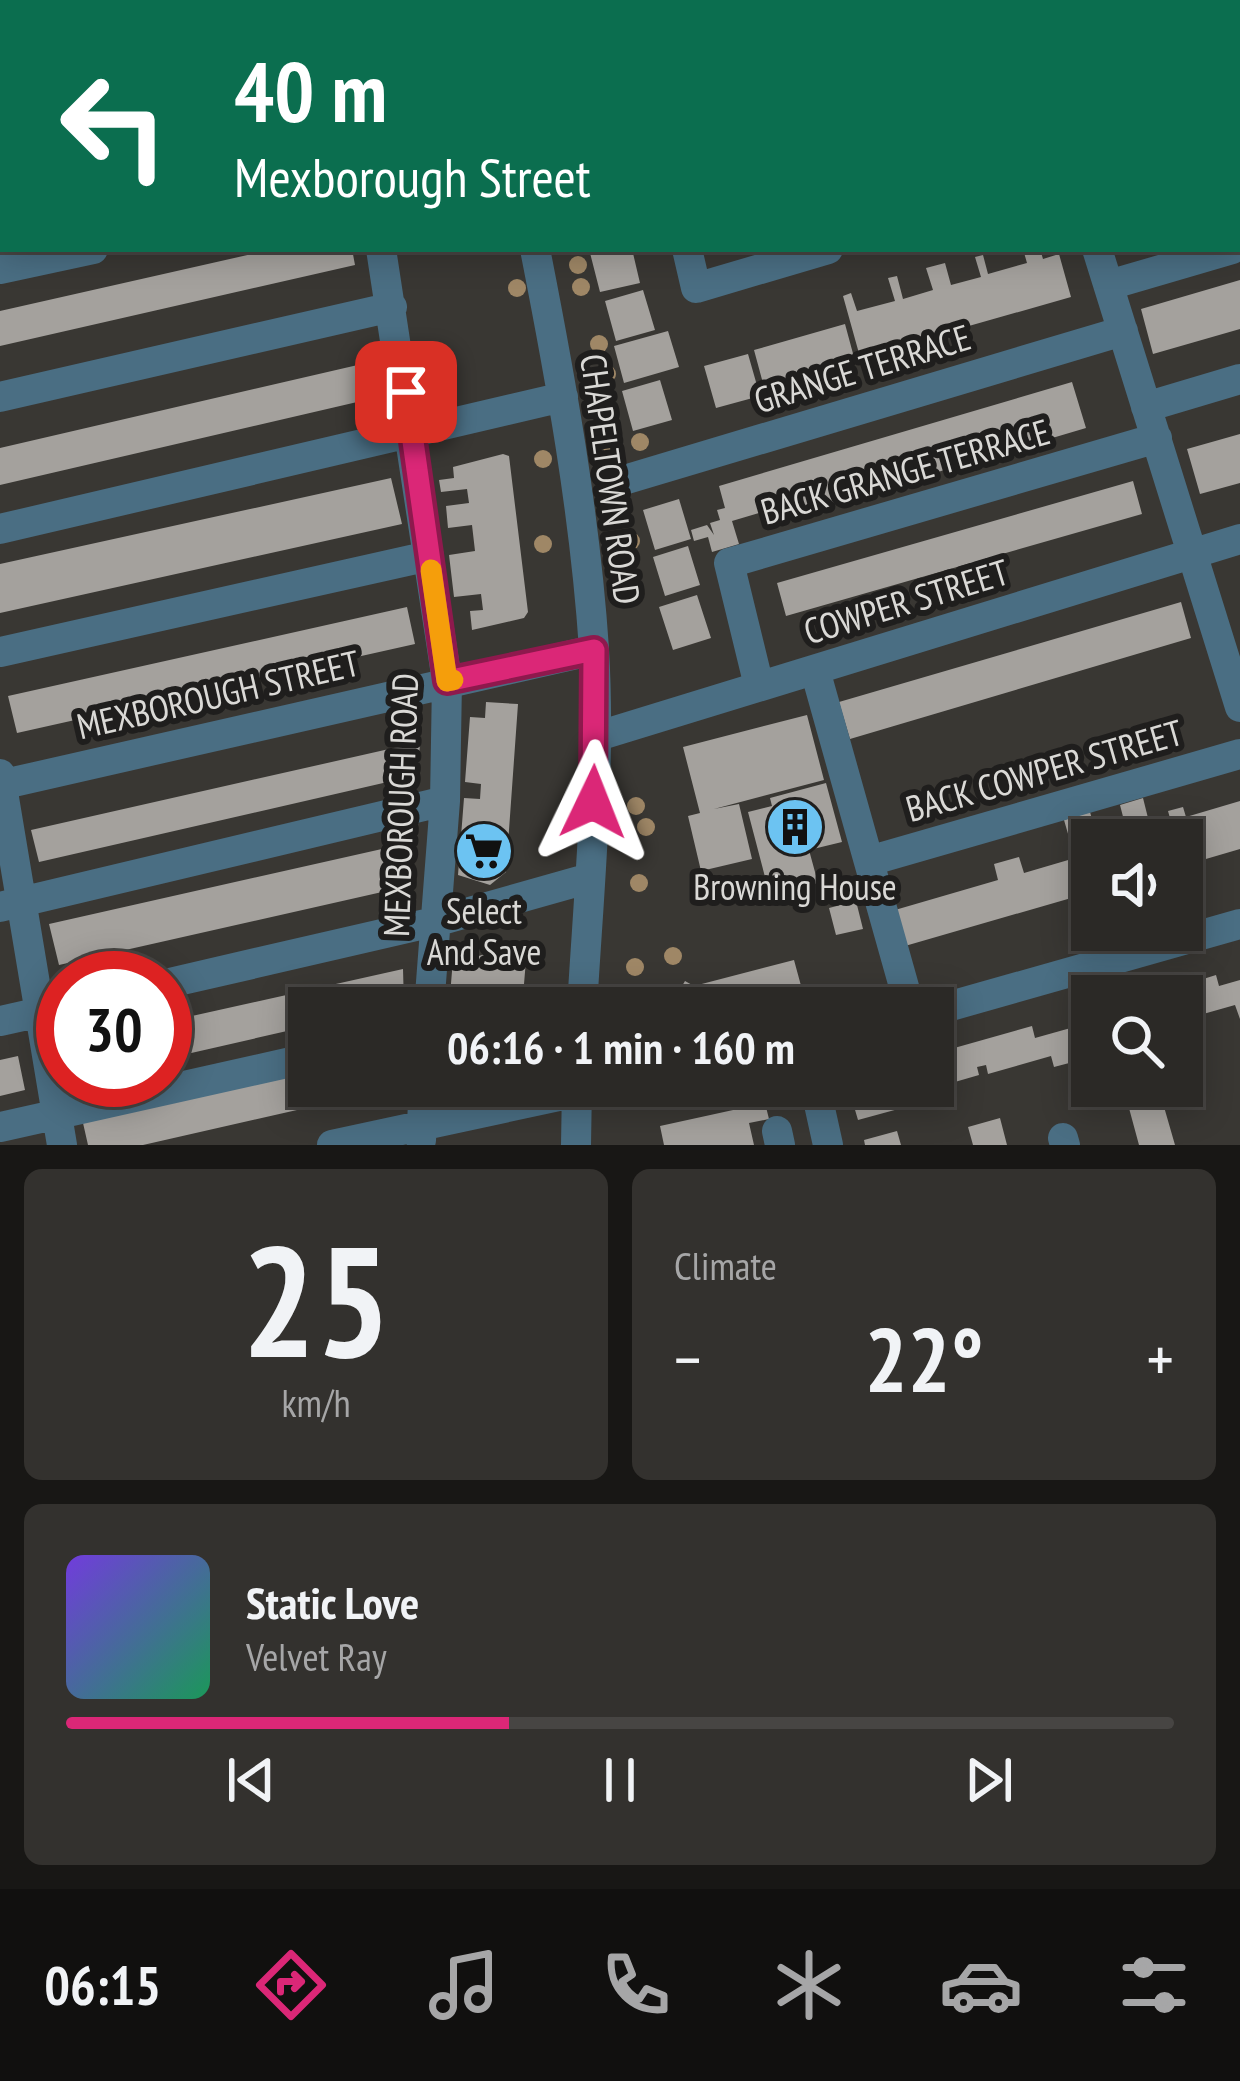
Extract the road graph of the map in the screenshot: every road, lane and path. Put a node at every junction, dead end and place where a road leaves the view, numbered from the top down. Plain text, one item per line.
1 (79, 252) edge
2 (382, 252) edge
3 (536, 252) edge
4 (688, 252) edge
5 (818, 252) edge
6 (1098, 252) edge
7 (1223, 252) edge
8 (0, 269) edge
9 (1108, 285) junction
10 (392, 307) junction
11 (1123, 331) junction
12 (1240, 379) edge
13 (0, 397) edge
14 (563, 397) junction
15 (1146, 406) junction
16 (412, 434) junction
17 (1156, 438) junction
18 (624, 481) dead end
19 (0, 529) edge
20 (1240, 539) edge
21 (1192, 553) junction
22 (429, 556) junction
23 (594, 650) junction
24 (0, 652) edge
25 (815, 670) junction
26 (447, 681) junction
27 (759, 686) junction
28 (1240, 707) edge
29 (595, 737) junction
30 (1240, 754) edge
31 (1, 781) edge
32 (445, 801) junction
33 (869, 861) junction
34 (590, 878) junction
35 (11, 904) edge
36 (437, 921) junction
37 (1240, 924) edge
38 (36, 969) edge
39 (192, 978) edge
40 (431, 987) edge
41 (583, 987) edge
42 (904, 987) edge
43 (954, 1005) edge
44 (36, 1013) edge
45 (0, 1021) edge
46 (288, 1064) edge
47 (519, 1107) edge
48 (583, 1107) edge
49 (820, 1107) edge
50 (0, 1127) edge
51 (59, 1130) edge
52 (421, 1135) edge
53 (332, 1145) edge
54 (576, 1145) edge
55 (828, 1145) edge

1 - 8 street
2 - 10 street, MEXBOROUGH ROAD
3 - 14 street, CHAPELTOWN ROAD
4 - 5 street
6 - 9 street
7 - 9 street
9 - 11 street
10 - 13 street
10 - 16 street, MEXBOROUGH ROAD
11 - 15 street
11 - 18 street, GRANGE TERRACE
12 - 15 street
14 - 16 street
14 - 23 street, CHAPELTOWN ROAD
15 - 17 street
16 - 19 street
16 - 22 street, MEXBOROUGH ROAD
17 - 21 street
17 - 27 street, BACK GRANGE TERRACE
20 - 21 street, COWPER STREET
21 - 25 street, COWPER STREET
21 - 28 street
22 - 24 street
22 - 26 street, MEXBOROUGH ROAD
23 - 26 street, MEXBOROUGH STREET
23 - 29 street, CHAPELTOWN ROAD
25 - 27 street, COWPER STREET
25 - 33 street
26 - 31 street, MEXBOROUGH STREET
26 - 32 street, MEXBOROUGH ROAD
27 - 29 street, COWPER STREET
29 - 34 street, CHAPELTOWN ROAD
30 - 33 street, BACK COWPER STREET
31 - 35 street
32 - 35 street
32 - 36 street, MEXBOROUGH ROAD
33 - 42 street
34 - 36 street
34 - 41 street, CHAPELTOWN ROAD
35 - 38 street
36 - 39 street
36 - 40 street, MEXBOROUGH ROAD
37 - 43 street
44 - 45 street
46 - 51 street
47 - 52 street
48 - 54 street
49 - 55 street
50 - 51 street
52 - 53 street

